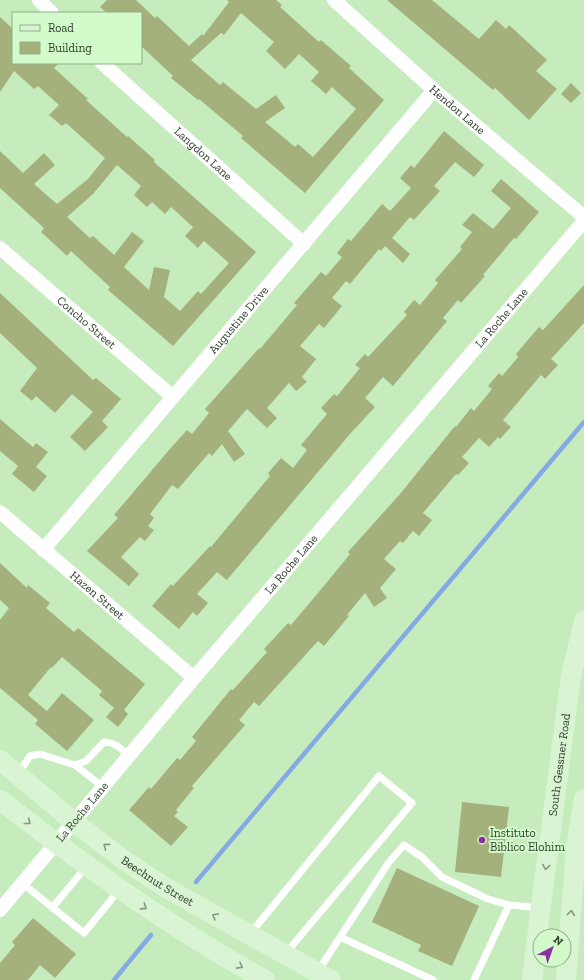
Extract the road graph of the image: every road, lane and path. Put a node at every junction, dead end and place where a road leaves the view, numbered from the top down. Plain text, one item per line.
1 (38, 0) edge
2 (334, 0) edge
3 (51, 12) edge
4 (103, 64) edge
5 (434, 90) junction
6 (584, 217) edge
7 (584, 221) edge
8 (304, 244) junction
9 (0, 248) edge
10 (173, 397) junction
11 (0, 512) edge
12 (44, 550) junction
13 (584, 621) edge
14 (578, 677) edge
15 (194, 678) junction
16 (129, 756) junction
17 (0, 760) edge
18 (75, 765) junction
19 (18, 774) junction
20 (103, 787) junction
21 (584, 799) edge
22 (0, 800) edge
23 (74, 822) junction
24 (56, 844) junction
25 (86, 867) junction
26 (22, 883) junction
27 (119, 890) junction
28 (509, 905) junction
29 (52, 908) junction
30 (540, 908) junction
31 (0, 910) edge
32 (249, 935) junction
33 (340, 936) junction
34 (284, 954) junction
35 (324, 976) edge
36 (265, 980) edge
37 (433, 980) edge
38 (474, 980) edge
39 (532, 980) edge
40 (566, 980) edge

1 - 3 street
2 - 5 street, Hendon Lane
4 - 8 street, Langdon Lane
5 - 6 street, Hendon Lane
5 - 8 street, Augustine Drive
7 - 15 street, La Roche Lane
8 - 10 street, Augustine Drive
9 - 10 street, Concho Street
10 - 12 street, Augustine Drive
11 - 12 street, Hazen Street
12 - 15 street, Hazen Street
13 - 14 main road, South Gessner Road
14 -> 30 main road, South Gessner Road
15 - 16 street, La Roche Lane
16 - 18 lane
16 - 20 street, La Roche Lane
17 - 19 main road, Beechnut Street
18 - 19 lane
18 - 20 lane
19 - 23 main road, Beechnut Street
20 - 23 street, La Roche Lane
40 -> 21 main road
22 -> 24 main road
23 - 24 street, La Roche Lane
32 -> 23 main road, Beechnut Street
24 - 25 main road
24 - 26 street, La Roche Lane
25 - 27 main road
25 - 29 lane
26 - 29 lane
26 - 31 street, La Roche Lane
27 - 29 lane
27 -> 36 main road
28 - 30 lane
28 - 33 lane
28 - 38 lane
30 - 39 main road, South Gessner Road
32 - 34 main road, Beechnut Street
32 - 34 lane
33 - 35 lane
33 - 37 lane
34 - 35 main road, Beechnut Street

